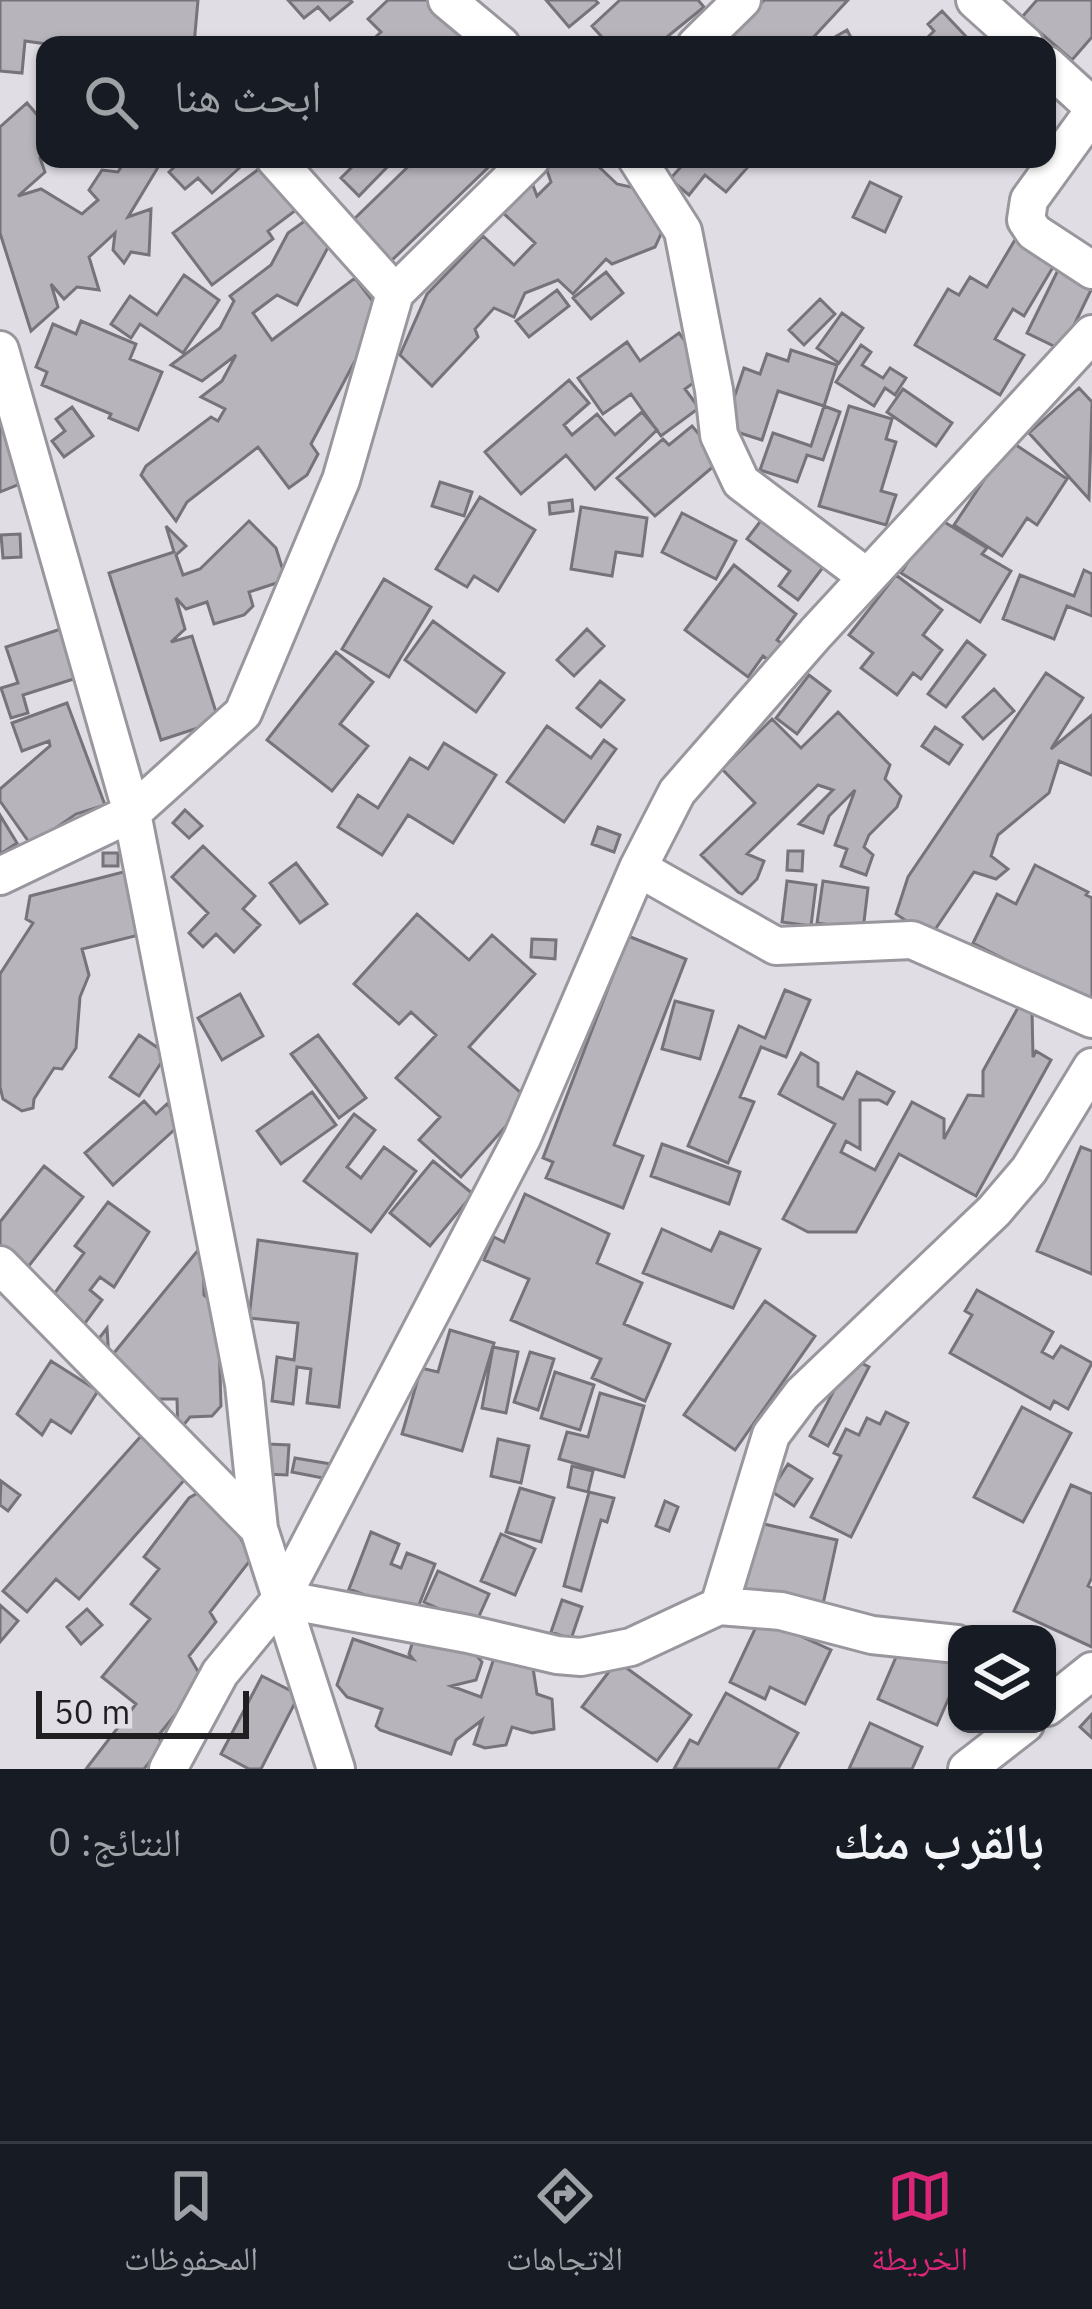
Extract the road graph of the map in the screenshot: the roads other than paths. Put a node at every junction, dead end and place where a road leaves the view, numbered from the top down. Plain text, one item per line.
1 (447, 0) edge
2 (742, 0) edge
3 (975, 0) edge
4 (490, 36) edge
5 (705, 36) edge
6 (1015, 36) edge
7 (1056, 74) edge
8 (1092, 109) edge
9 (1056, 161) edge
10 (283, 168) edge
11 (522, 168) edge
12 (644, 168) edge
13 (1051, 168) edge
14 (1092, 270) edge
15 (395, 293) junction
16 (0, 350) edge
17 (1086, 358) edge
18 (867, 578) junction
19 (132, 813) junction
20 (638, 868) junction
21 (0, 876) edge
22 (1092, 1019) edge
23 (1092, 1067) edge
24 (0, 1265) edge
25 (259, 1529) junction
26 (281, 1599) junction
27 (719, 1606) junction
28 (948, 1644) edge
29 (1056, 1667) edge
30 (1088, 1675) edge
31 (1056, 1699) edge
32 (1014, 1733) edge
33 (168, 1769) edge
34 (336, 1769) edge
35 (968, 1769) edge

1 - 4 street
2 - 5 street
3 - 6 street
7 - 8 street
8 - 9 street
10 - 15 street
11 - 15 street
12 - 18 street
13 - 14 street
15 - 19 street
16 - 19 street
17 - 18 street
18 - 20 street
19 - 21 street
19 - 25 street
20 - 22 street
20 - 26 street
23 - 27 street
24 - 25 street
25 - 26 street
26 - 27 street
26 - 33 street
26 - 34 street
27 - 28 street
29 - 30 street
30 - 31 street
32 - 35 street

